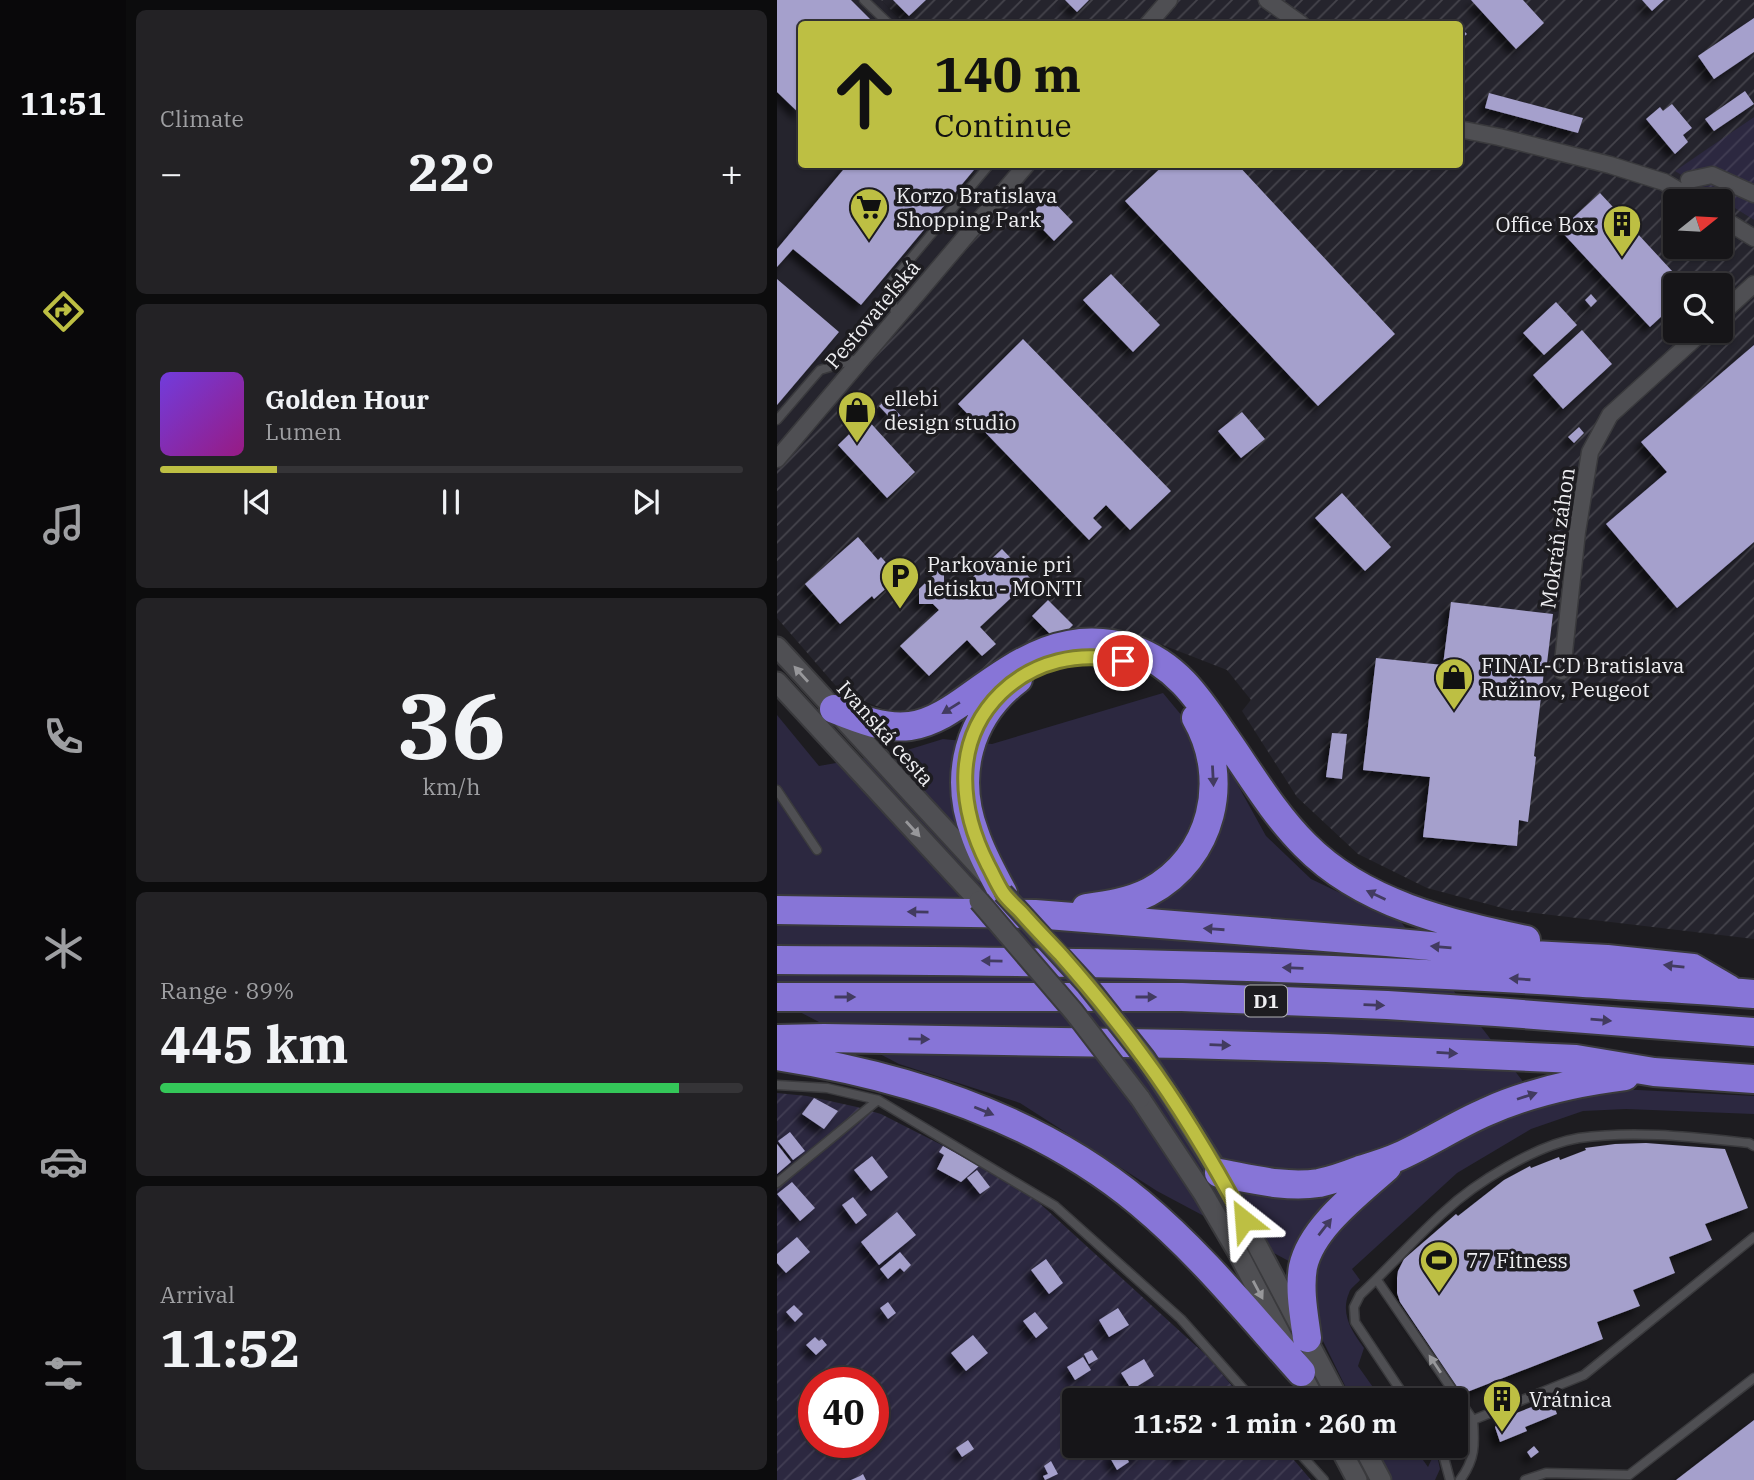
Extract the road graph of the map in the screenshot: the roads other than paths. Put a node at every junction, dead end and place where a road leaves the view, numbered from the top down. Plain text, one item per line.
1 (864, 0) edge
2 (1169, 0) edge
3 (1267, 0) edge
4 (886, 21) edge
5 (1151, 21) edge
6 (1297, 21) edge
7 (1463, 130) edge
8 (987, 168) edge
9 (1024, 168) edge
10 (1689, 180) joint
11 (1671, 185) junction
12 (1677, 189) edge
13 (1754, 194) edge
14 (1733, 225) edge
15 (1754, 238) edge
16 (1754, 284) edge
17 (1733, 303) edge
18 (897, 318) junction
19 (1690, 343) edge
20 (863, 357) junction
21 (777, 420) edge
22 (777, 458) edge
23 (777, 647) edge
24 (1562, 671) dead end
25 (777, 682) edge
26 (1182, 689) junction
27 (834, 709) junction
28 (777, 790) edge
29 (817, 850) dead end
30 (1003, 893) junction
31 (777, 910) edge
32 (1035, 914) junction
33 (1607, 959) junction
34 (777, 960) edge
35 (1744, 993) edge
36 (777, 997) edge
37 (1754, 1032) edge
38 (777, 1039) edge
39 (777, 1056) edge
40 (1654, 1072) junction
41 (1754, 1079) edge
42 (777, 1085) edge
43 (878, 1100) junction
44 (1754, 1146) edge
45 (1173, 1147) junction
46 (1399, 1157) junction
47 (1219, 1173) junction
48 (777, 1184) edge
49 (1754, 1237) edge
50 (1377, 1280) junction
51 (1307, 1338) junction
52 (1301, 1372) junction
53 (1754, 1378) edge
54 (1242, 1388) edge
55 (1309, 1388) edge
56 (1333, 1388) edge
57 (1399, 1388) edge
58 (1473, 1420) junction
59 (1304, 1458) edge
60 (1345, 1458) edge
61 (1369, 1458) edge
62 (1444, 1458) edge
63 (1324, 1480) edge
64 (1357, 1480) edge
65 (1381, 1480) edge
66 (1450, 1480) edge
67 (1459, 1480) edge
68 (1525, 1480) edge

1 - 4 lane
2 - 5 street
3 - 6 street
7 - 11 street
8 - 18 lane
9 - 18 street, Pestovateľská
10 - 11 lane
10 - 13 street
11 - 12 street
14 - 15 street
16 - 17 street
18 - 20 street, Pestovateľská
19 - 24 street, Mokráň záhon
20 - 21 lane
20 - 22 street, Pestovateľská
27 -> 23 street, Ivanská cesta
25 -> 45 street, bridge
26 -> 27 highway
26 - 30 highway
26 -> 32 highway
33 -> 26 highway
27 - 30 street, Ivanská cesta
28 - 29 lane
30 - 47 street, Ivanská cesta, bridge
32 -> 31 highway
33 -> 32 highway
35 -> 33 highway
35 -> 34 highway, D1
36 -> 37 highway, D1
38 -> 40 highway
39 -> 52 highway
40 - 41 highway
46 -> 40 highway
42 - 43 lane
43 - 48 lane
43 - 54 lane
44 - 50 lane
45 - 47 street
45 -> 52 street
46 - 47 highway
51 -> 46 highway
47 - 51 street, Ivanská cesta
49 - 58 lane
50 - 57 lane
58 -> 50 lane
51 - 56 street, Ivanská cesta
52 - 55 street
53 - 68 lane
58 - 67 lane
59 - 63 lane
60 - 64 street
61 - 65 street
62 - 66 lane

